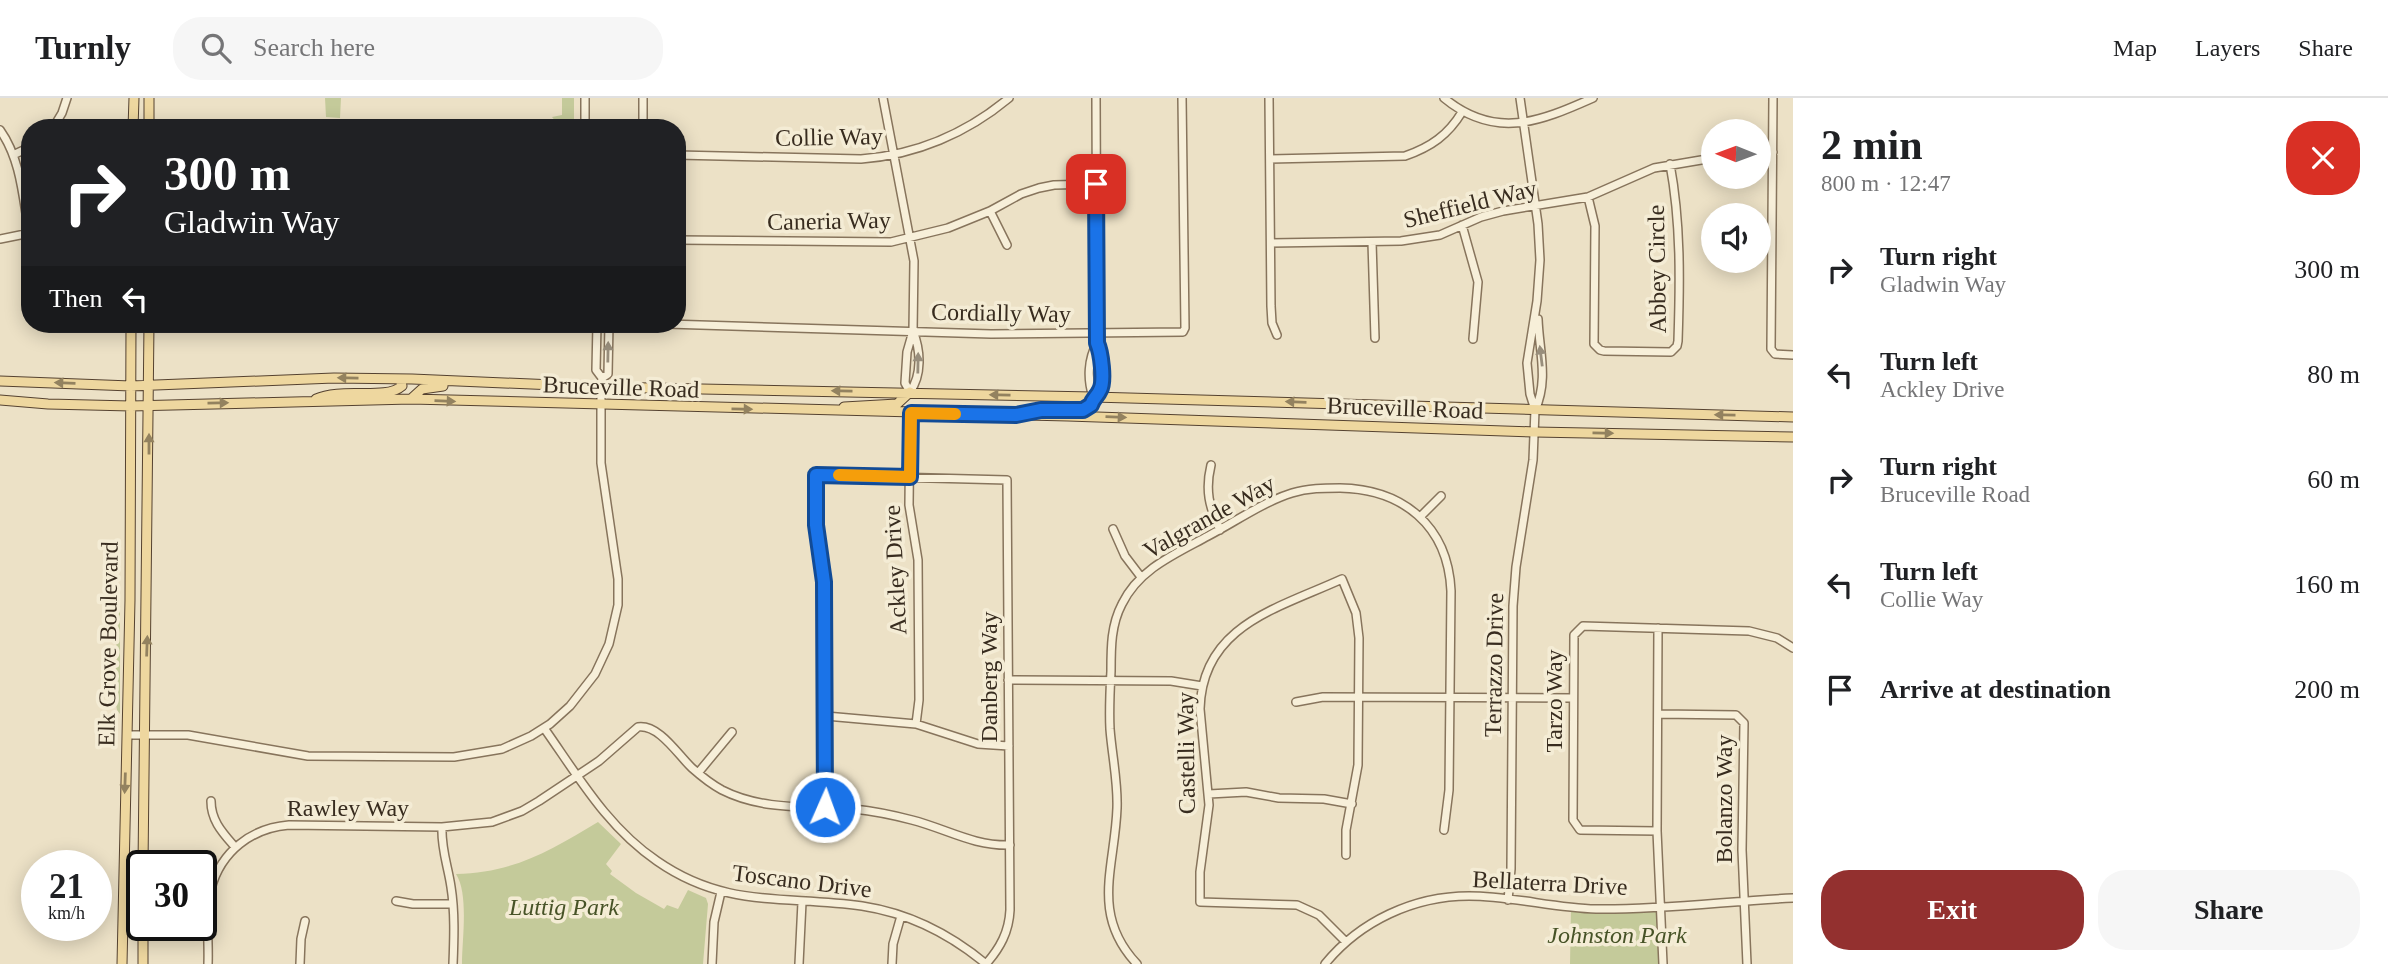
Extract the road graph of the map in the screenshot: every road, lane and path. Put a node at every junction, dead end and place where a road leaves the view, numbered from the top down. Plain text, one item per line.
1 (67, 98) edge
2 (134, 98) edge
3 (149, 98) edge
4 (585, 98) edge
5 (643, 98) edge
6 (883, 98) edge
7 (1009, 98) edge
8 (1096, 98) edge
9 (1182, 98) edge
10 (1269, 98) edge
11 (1444, 98) edge
12 (1520, 98) edge
13 (1593, 98) edge
14 (1773, 98) edge
15 (1462, 112) junction
16 (58, 119) edge
17 (133, 119) edge
18 (149, 119) edge
19 (585, 119) edge
20 (643, 119) edge
21 (1523, 123) junction
22 (0, 130) edge
23 (21, 151) edge
24 (1773, 152) joint
25 (13, 155) junction
26 (686, 155) edge
27 (895, 155) junction
28 (1270, 159) junction
29 (1701, 160) edge
30 (1670, 164) junction
31 (1096, 184) junction
32 (21, 195) edge
33 (1588, 197) junction
34 (1536, 207) junction
35 (990, 211) junction
36 (1462, 225) junction
37 (21, 236) edge
38 (911, 237) junction
39 (0, 239) edge
40 (686, 240) edge
41 (1372, 242) junction
42 (1271, 243) junction
43 (1007, 245) dead end
44 (1537, 301) junction
45 (686, 325) edge
46 (913, 331) junction
47 (131, 333) edge
48 (149, 333) edge
49 (597, 333) edge
50 (609, 333) edge
51 (1098, 334) junction
52 (1277, 335) dead end
53 (1375, 338) dead end
54 (1473, 339) dead end
55 (1793, 355) edge
56 (400, 379) junction
57 (0, 381) edge
58 (601, 382) junction
59 (500, 383) junction
60 (149, 385) junction
61 (131, 386) junction
62 (910, 393) junction
63 (1093, 397) junction
64 (411, 399) junction
65 (0, 400) edge
66 (312, 401) junction
67 (131, 405) junction
68 (150, 405) junction
69 (600, 405) junction
70 (829, 411) junction
71 (1535, 411) junction
72 (911, 413) junction
73 (1016, 415) junction
74 (1793, 417) edge
75 (1535, 432) junction
76 (1793, 437) edge
77 (1211, 465) dead end
78 (910, 477) junction
79 (1441, 496) dead end
80 (1420, 517) junction
81 (1113, 528) dead end
82 (1220, 530) junction
83 (1142, 576) junction
84 (1658, 628) junction
85 (1793, 648) edge
86 (1008, 680) junction
87 (1111, 680) junction
88 (1202, 686) junction
89 (1359, 697) junction
90 (1450, 697) junction
91 (1513, 698) junction
92 (1573, 698) junction
93 (1297, 702) dead end
94 (1659, 714) junction
95 (826, 716) junction
96 (916, 724) junction
97 (544, 728) junction
98 (732, 733) dead end
99 (127, 735) junction
100 (144, 735) junction
101 (1009, 746) junction
102 (698, 773) junction
103 (577, 776) junction
104 (1209, 794) junction
105 (211, 801) dead end
106 (1352, 804) junction
107 (825, 807) junction
108 (442, 827) junction
109 (1444, 830) dead end
110 (1657, 831) junction
111 (1010, 845) junction
112 (235, 847) junction
113 (143, 850) edge
114 (1346, 855) dead end
115 (721, 891) junction
116 (1793, 898) edge
117 (1508, 900) junction
118 (1744, 900) junction
119 (396, 901) dead end
120 (802, 902) junction
121 (453, 904) junction
122 (1661, 905) junction
123 (901, 916) junction
124 (305, 921) dead end
125 (143, 941) edge
126 (1346, 942) junction
127 (122, 964) edge
128 (143, 964) edge
129 (208, 964) edge
130 (300, 964) edge
131 (453, 964) edge
132 (712, 964) edge
133 (799, 964) edge
134 (892, 964) edge
135 (986, 964) edge
136 (1137, 964) edge
137 (1325, 964) edge
138 (1663, 964) edge
139 (1747, 964) edge

1 - 16 street
2 - 17 main road
3 - 18 main road
4 - 19 street
5 - 20 street
6 - 27 street
7 - 27 street, Collie Way
8 - 31 street
9 - 51 street, Cordially Way
10 - 28 street
11 - 15 street
12 - 21 street
13 - 21 street
14 - 24 street
15 - 21 street
15 - 28 street
21 - 34 street
22 - 25 street
23 - 25 street
24 - 55 street
25 - 32 street
26 - 27 street, Collie Way
27 - 38 street
28 - 42 street
29 - 30 street, Sheffield Way
30 - 33 street, Sheffield Way
30 - 33 street, Abbey Circle
31 - 35 street, Caneria Way
31 - 51 street
33 - 34 street, Sheffield Way
34 - 36 street, Sheffield Way
34 - 44 street
35 - 38 street, Caneria Way
35 - 43 street
36 - 41 street, Sheffield Way
36 - 54 street
37 - 39 street
38 - 40 street, Caneria Way
38 - 46 street
41 - 42 street, Sheffield Way
41 - 53 street
42 - 52 street
71 -> 44 street
44 - 71 street
45 - 46 street, Cordially Way
46 - 51 street, Cordially Way
46 - 62 street
62 -> 46 street
47 - 61 main road, Elk Grove Boulevard
48 - 60 main road, Elk Grove Boulevard
49 - 58 street
58 -> 50 street
51 - 63 street
56 - 59 main road, Bruceville Road
56 -> 60 main road, Bruceville Road
56 - 66 main road, Bruceville Road
61 -> 57 main road, Bruceville Road
58 - 59 main road, Bruceville Road
62 -> 58 main road, Bruceville Road
58 - 69 street
59 - 64 main road, Bruceville Road
60 - 61 main road, Bruceville Road
60 - 68 main road, Elk Grove Boulevard
61 - 67 main road, Elk Grove Boulevard
63 -> 62 main road, Bruceville Road
62 - 70 main road, Bruceville Road
71 -> 63 main road, Bruceville Road
63 - 73 main road, Bruceville Road
64 - 66 main road, Bruceville Road
64 -> 69 main road, Bruceville Road
65 - 67 main road, Bruceville Road
68 -> 66 main road, Bruceville Road
67 - 68 main road, Bruceville Road
67 - 99 main road, Elk Grove Boulevard
100 -> 68 main road, Elk Grove Boulevard
69 -> 70 main road, Bruceville Road
69 - 97 street
70 - 72 main road, Bruceville Road
74 -> 71 main road, Bruceville Road
71 - 75 street, Terrazzo Drive
72 - 73 main road, Bruceville Road
72 - 78 street, Ackley Drive
73 -> 75 main road, Bruceville Road
75 -> 76 main road, Bruceville Road
75 - 91 street, Terrazzo Drive
77 - 82 street
78 - 86 street, Danberg Way
78 - 95 street
78 - 96 street, Ackley Drive
79 - 80 street
80 - 82 street, Valgrande Way
80 - 90 street, Valgrande Way
81 - 83 street
82 - 83 street, Valgrande Way
83 - 87 street, Valgrande Way
84 - 85 street, Tarzo Way
84 - 92 street, Tarzo Way
84 - 94 street
86 - 87 street
86 - 101 street, Danberg Way
87 - 88 street
87 - 136 street, Valgrande Way
88 - 89 street, Castelli Way
88 - 104 street, Castelli Way
89 - 90 street
89 - 93 street
89 - 106 street, Castelli Way
90 - 91 street
90 - 109 street, Valgrande Way
91 - 92 street
91 - 117 street, Terrazzo Drive
92 - 110 street, Tarzo Way
94 - 110 street
94 - 118 street, Bolanzo Way
95 - 96 street
95 - 107 street
96 - 101 street
97 - 100 street
97 - 103 street, Toscano Drive
98 - 102 street
99 - 100 street
99 -> 127 main road, Elk Grove Boulevard
100 - 113 main road, Elk Grove Boulevard
101 - 111 street, Danberg Way
102 - 103 street, Rawley Way
102 - 107 street
103 - 108 street, Rawley Way
103 - 115 street, Toscano Drive
104 - 106 street
104 - 126 street, Castelli Way
105 - 112 street
106 - 114 street, Castelli Way
107 - 111 street
108 - 112 street, Rawley Way
108 - 121 street
110 - 122 street
111 - 135 street, Danberg Way
112 - 129 street, Rawley Way
115 - 120 street, Toscano Drive
115 - 132 street
116 - 118 street, Bellaterra Drive
117 - 122 street, Bellaterra Drive
117 - 126 street, Bellaterra Drive
118 - 122 street, Bellaterra Drive
118 - 139 street, Bolanzo Way
119 - 121 street
120 - 123 street, Toscano Drive
120 - 133 street
121 - 131 street
122 - 138 street
123 - 134 street
123 - 135 street, Toscano Drive
124 - 130 street
125 - 128 main road
126 - 137 street, Bellaterra Drive

